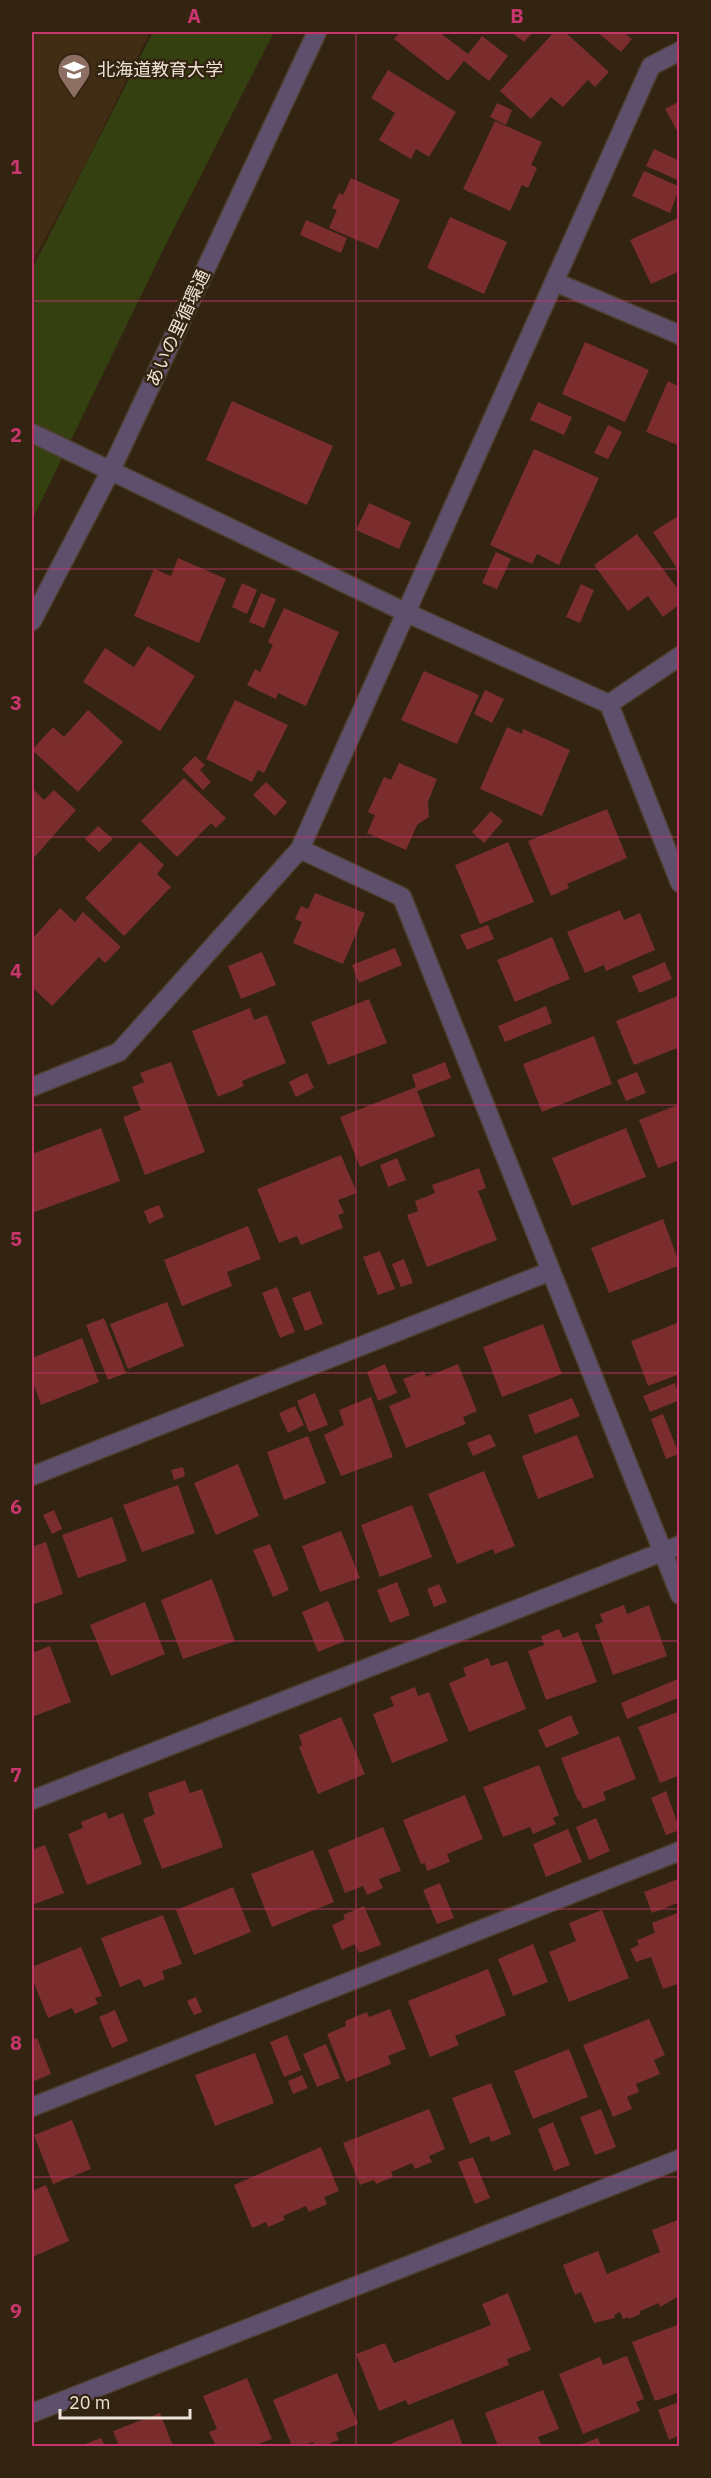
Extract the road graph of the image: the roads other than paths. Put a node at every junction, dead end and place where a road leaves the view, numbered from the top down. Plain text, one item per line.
1 (317, 32) edge
2 (680, 51) edge
3 (555, 282) junction
4 (680, 335) edge
5 (32, 433) edge
6 (111, 470) junction
7 (407, 613) junction
8 (32, 621) edge
9 (680, 656) edge
10 (609, 704) junction
11 (300, 849) junction
12 (680, 883) edge
13 (32, 1088) edge
14 (551, 1271) junction
15 (32, 1476) edge
16 (680, 1545) edge
17 (662, 1552) junction
18 (680, 1595) edge
19 (32, 1800) edge
20 (680, 1851) edge
21 (32, 2107) edge
22 (680, 2159) edge
23 (32, 2413) edge

1 - 6 street, あいの里循環通
2 - 3 street
3 - 4 street
3 - 7 street
5 - 6 street
6 - 7 street
6 - 8 street, あいの里循環通
7 - 10 street
7 - 11 street
9 - 10 street
10 - 12 street
11 - 13 street
11 - 14 street
14 - 15 street
14 - 17 street
16 - 17 street
17 - 18 street
17 - 19 street
20 - 21 street
22 - 23 street

